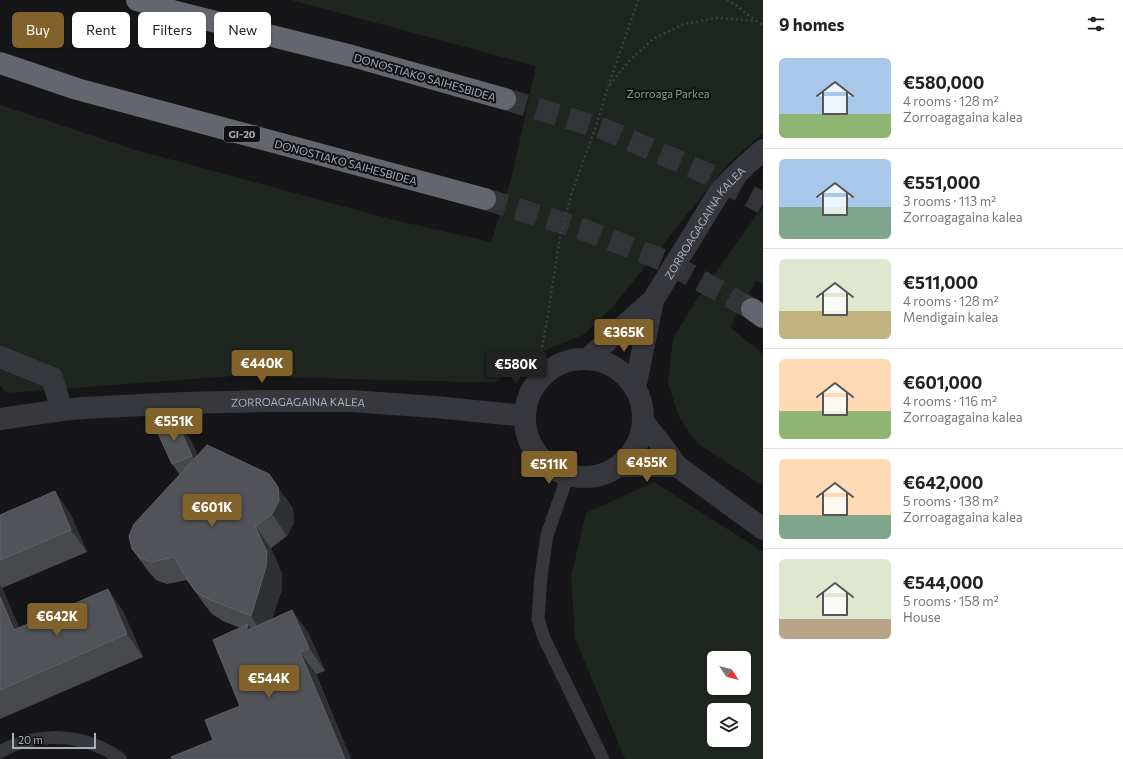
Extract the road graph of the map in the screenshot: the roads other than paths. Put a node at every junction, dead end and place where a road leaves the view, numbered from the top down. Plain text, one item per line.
1 (137, 0) edge
2 (0, 63) edge
3 (505, 99) tunnel mouth
4 (763, 150) edge
5 (485, 199) tunnel mouth
6 (653, 300) junction
7 (0, 357) edge
8 (588, 359) junction
9 (635, 388) junction
10 (62, 410) junction
11 (525, 416) junction
12 (0, 419) edge
13 (643, 422) junction
14 (619, 466) junction
15 (677, 466) junction
16 (568, 475) junction
17 (763, 529) edge
18 (0, 752) edge
19 (120, 759) edge
20 (603, 759) edge

1 - 3 highway, DONOSTIAKO SAIHESBIDEA
2 - 5 highway, DONOSTIAKO SAIHESBIDEA / GI-20
4 - 6 street, ZORROAGAGAINA KALEA
6 - 8 street, ZORROAGAGAINA KALEA
6 - 9 street, ZORROAGAGAINA KALEA
7 - 10 street
8 - 9 street
8 - 11 street
9 - 13 street
10 - 11 street, ZORROAGAGAINA KALEA
10 - 12 street, ZORROAGAGAINA KALEA
11 - 16 street
13 - 14 street
13 - 15 street
14 - 15 street
14 - 16 street
15 - 17 street
16 - 20 lane
18 - 19 lane

